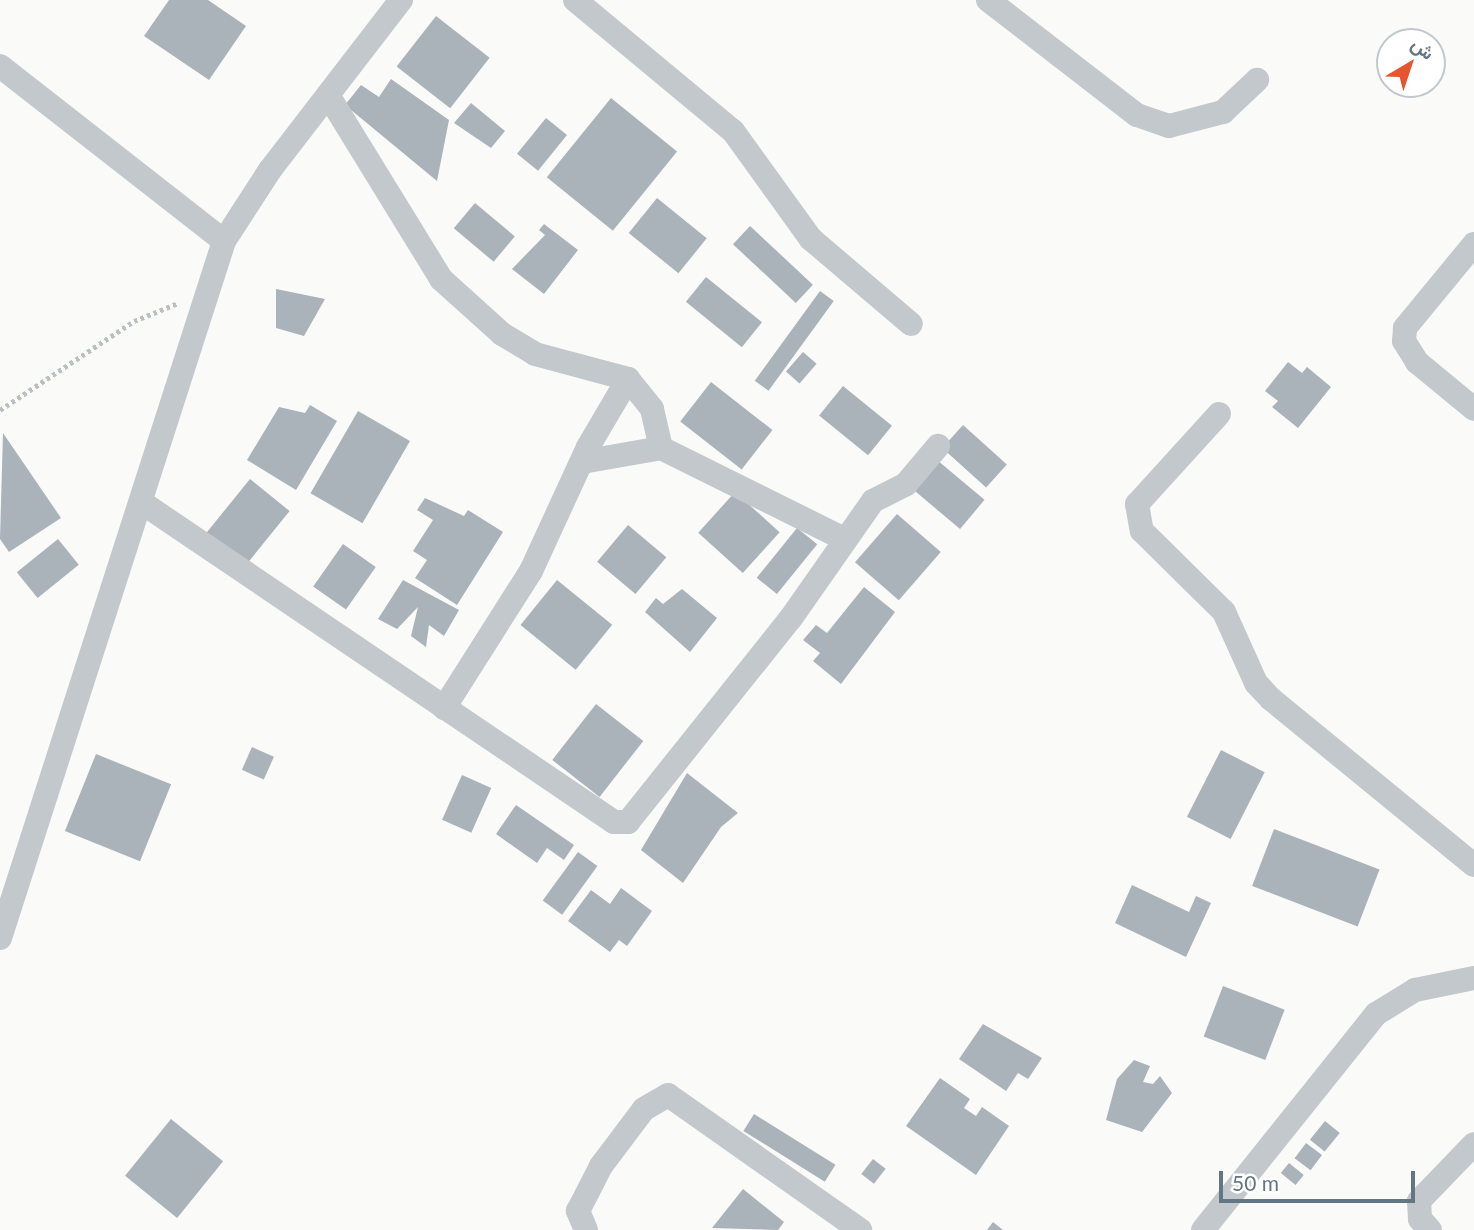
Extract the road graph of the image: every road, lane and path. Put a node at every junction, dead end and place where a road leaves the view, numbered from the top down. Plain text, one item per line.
1 (401, 0) edge
2 (575, 0) edge
3 (988, 0) edge
4 (0, 66) edge
5 (1257, 80) dead end
6 (328, 95) junction
7 (224, 242) junction
8 (1474, 244) edge
9 (209, 291) junction
10 (911, 324) dead end
11 (628, 379) junction
12 (1474, 408) edge
13 (0, 410) edge
14 (1219, 414) dead end
15 (938, 446) dead end
16 (661, 448) junction
17 (582, 462) junction
18 (144, 504) junction
19 (844, 539) junction
20 (444, 708) junction
21 (1474, 864) edge
22 (0, 939) edge
23 (1474, 978) edge
24 (1474, 1144) edge
25 (586, 1230) edge
26 (860, 1230) edge
27 (1203, 1230) edge
28 (1430, 1230) edge

1 - 6 street
2 - 10 street
3 - 5 street
4 - 7 street
6 - 7 street
6 - 11 street
7 - 9 street
8 - 12 street
9 - 13 path
9 - 18 street
11 - 16 street
11 - 17 street
14 - 21 street
15 - 19 street
16 - 17 street
16 - 19 street
17 - 20 street
18 - 20 street
18 - 22 street
19 - 20 street
23 - 27 street
24 - 28 street
25 - 26 street

